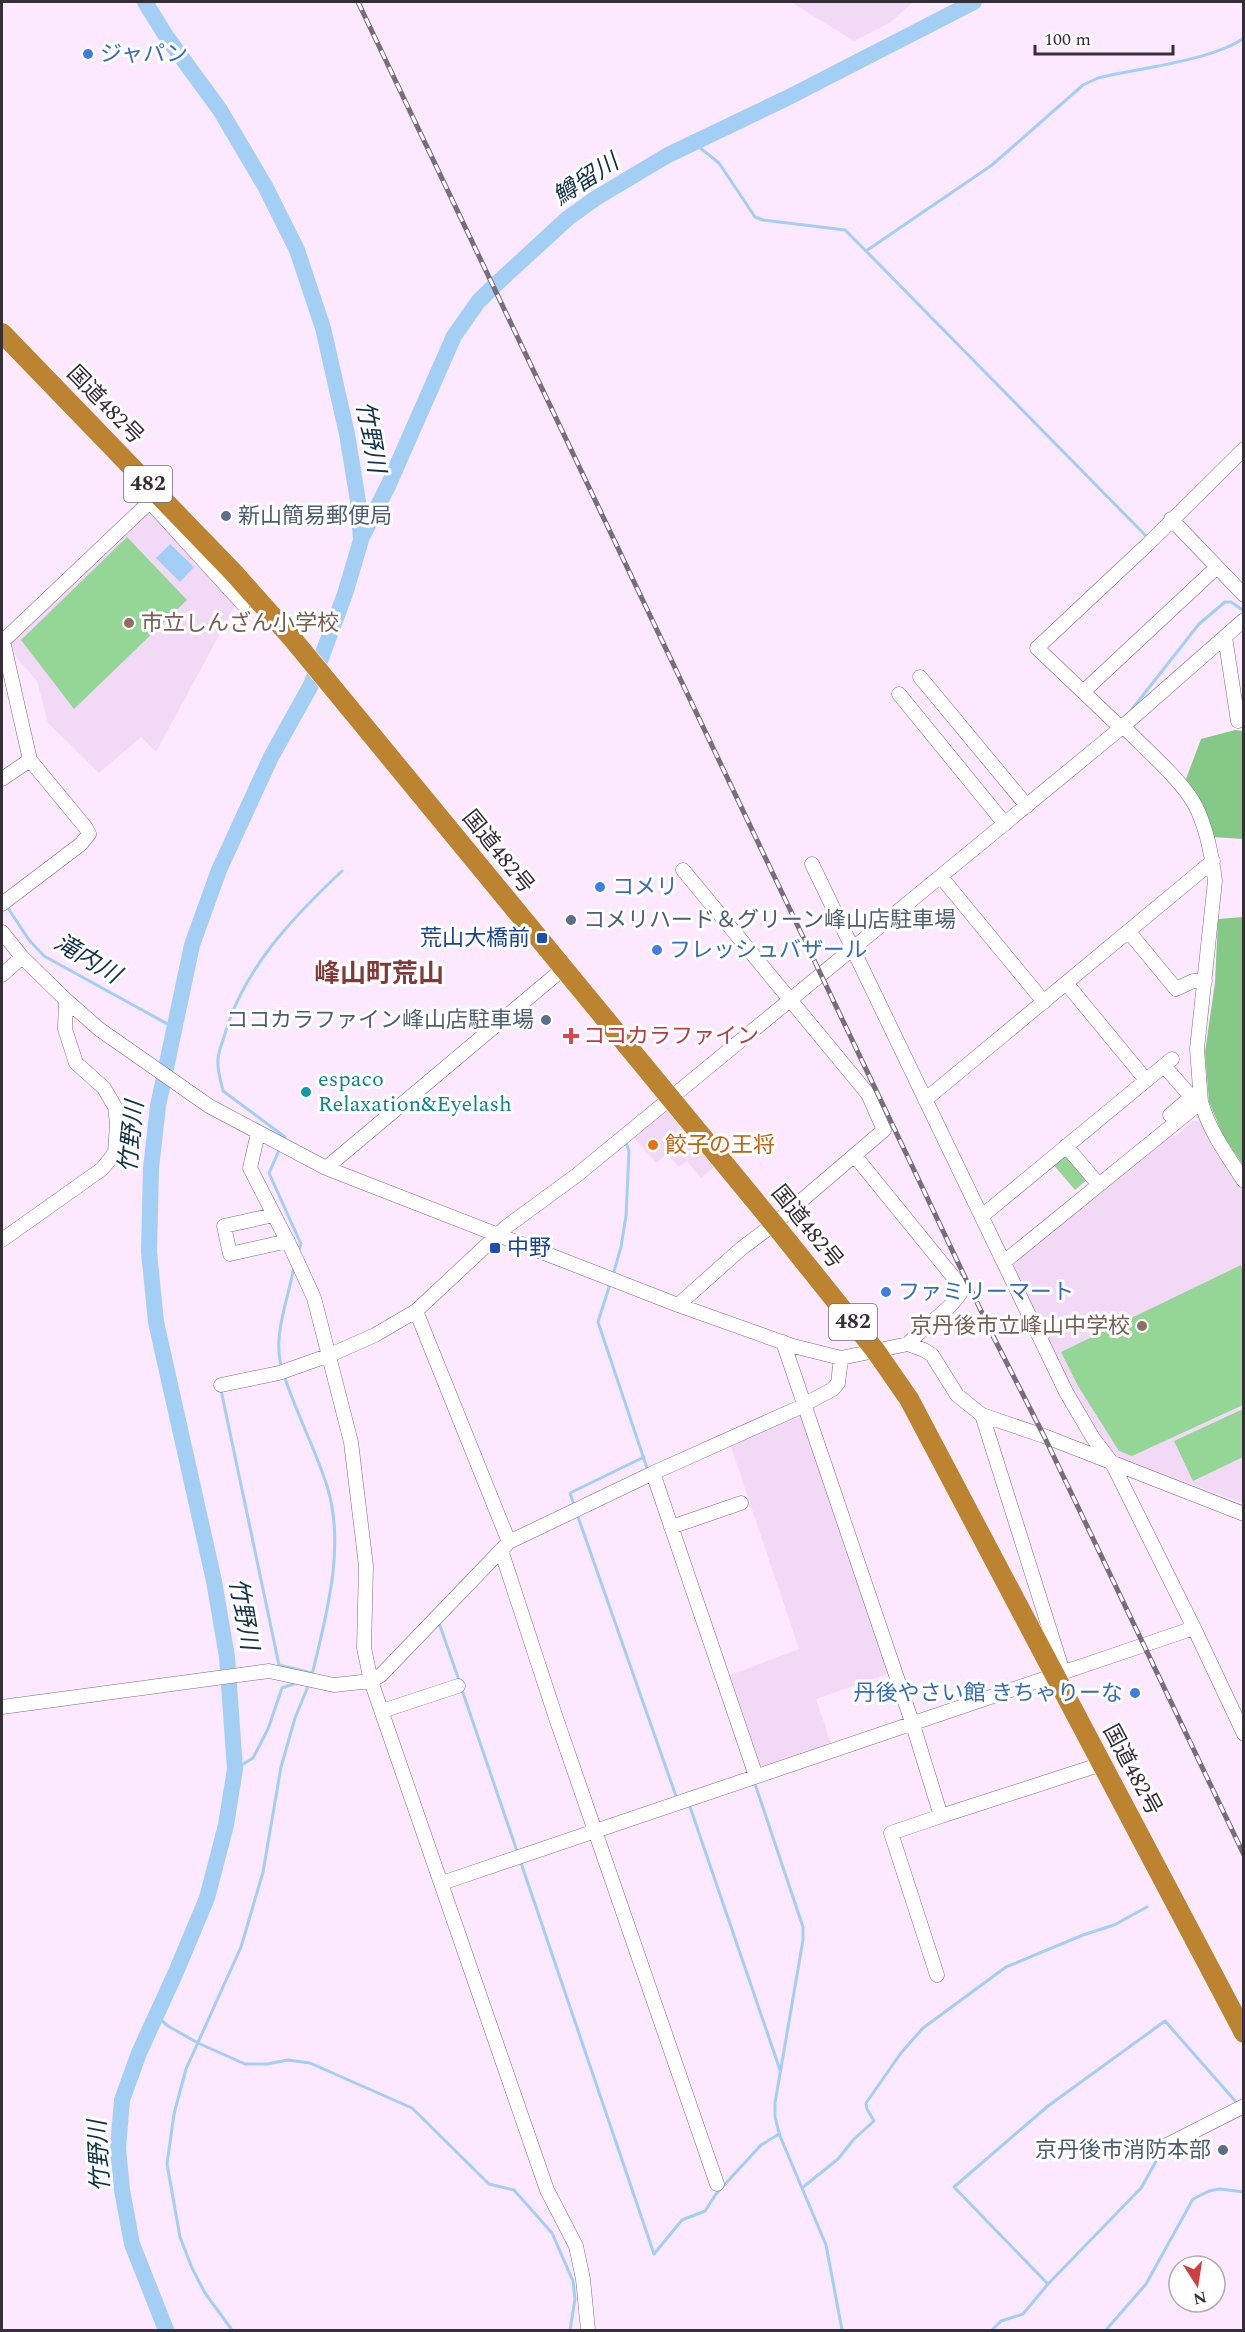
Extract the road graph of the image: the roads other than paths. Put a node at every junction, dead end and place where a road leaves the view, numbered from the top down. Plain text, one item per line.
1 (2, 333) edge
2 (1244, 449) edge
3 (154, 498) junction
4 (1171, 519) junction
5 (1217, 567) junction
6 (1244, 595) edge
7 (243, 604) dead end
8 (1244, 620) edge
9 (1224, 637) junction
10 (2, 641) edge
11 (920, 677) dead end
12 (1238, 691) edge
13 (1083, 692) junction
14 (899, 694) dead end
15 (1238, 721) dead end
16 (1122, 727) junction
17 (30, 760) junction
18 (2, 779) edge
19 (1027, 806) junction
20 (1005, 824) junction
21 (1213, 861) junction
22 (812, 864) dead end
23 (683, 870) dead end
24 (941, 877) junction
25 (2, 904) edge
26 (2, 932) edge
27 (1129, 932) junction
28 (852, 948) junction
29 (22, 957) junction
30 (564, 968) junction
31 (2, 975) edge
32 (1205, 981) junction
33 (1066, 983) junction
34 (790, 999) junction
35 (66, 1000) junction
36 (1044, 1002) junction
37 (1146, 1080) junction
38 (671, 1098) junction
39 (925, 1100) junction
40 (1201, 1102) junction
41 (258, 1133) junction
42 (1066, 1146) junction
43 (855, 1156) junction
44 (326, 1168) junction
45 (1094, 1179) junction
46 (1244, 1181) edge
47 (274, 1215) junction
48 (982, 1216) junction
49 (774, 1224) junction
50 (499, 1235) junction
51 (2, 1240) edge
52 (288, 1241) junction
53 (1002, 1258) junction
54 (678, 1305) junction
55 (416, 1311) junction
56 (783, 1342) junction
57 (908, 1344) junction
58 (875, 1350) junction
59 (330, 1355) junction
60 (841, 1358) junction
61 (221, 1385) dead end
62 (803, 1404) junction
63 (982, 1415) junction
64 (1112, 1463) junction
65 (653, 1473) junction
66 (741, 1503) dead end
67 (1244, 1514) edge
68 (671, 1527) junction
69 (505, 1546) junction
70 (1194, 1628) junction
71 (1059, 1674) junction
72 (371, 1681) junction
73 (458, 1686) dead end
74 (2, 1707) edge
75 (382, 1711) junction
76 (1240, 1714) edge
77 (913, 1725) junction
78 (1244, 1734) edge
79 (1102, 1764) junction
80 (756, 1776) junction
81 (941, 1816) junction
82 (596, 1831) junction
83 (442, 1883) junction
84 (937, 1975) dead end
85 (1244, 2033) edge
86 (1244, 2106) edge
87 (1165, 2146) dead end
88 (717, 2184) dead end
89 (588, 2331) edge

1 - 3 highway, 国道482号 / 482
2 - 4 street
3 - 7 street
3 - 10 street
3 - 30 highway, 国道482号 / 482
4 - 5 street
4 - 13 street
5 - 6 street
5 - 13 street
8 - 9 street
9 - 12 street
9 - 16 street
10 - 17 street
11 - 19 street
12 - 15 street
13 - 16 street
14 - 20 street
16 - 19 street
16 - 21 street
17 - 18 street
17 - 25 street
19 - 20 street
20 - 24 street
21 - 27 street
21 - 32 street
22 - 28 street
23 - 34 street
24 - 28 street
24 - 36 street
26 - 29 street
27 - 32 street
27 - 33 street
28 - 34 street
28 - 39 street
29 - 31 street
29 - 35 street
30 - 38 highway, 国道482号 / 482
30 - 44 street
32 - 40 street
33 - 36 street
33 - 37 street
34 - 38 street
34 - 43 street
35 - 41 street
35 - 51 street
36 - 39 street
37 - 42 street
37 - 45 street
38 - 49 highway, 国道482号 / 482
38 - 50 street
39 - 48 street
40 - 46 street
40 - 53 street
41 - 44 street
41 - 47 street
42 - 45 street
42 - 48 street
43 - 49 street
43 - 57 street
44 - 50 street
45 - 53 street
47 - 52 street
47 - 52 street
48 - 53 street
49 - 54 street
49 - 58 highway, 国道482号 / 482
50 - 54 street
50 - 55 street
52 - 59 street
53 - 64 street
54 - 56 street
55 - 59 street
55 - 69 street
56 - 60 street
56 - 62 street
57 - 58 street
57 - 63 street
58 - 60 street
58 - 71 highway, 国道482号 / 482
59 - 61 street
59 - 72 street
60 - 62 street
62 - 65 street
62 - 77 street
63 - 64 street
63 - 71 street
64 - 67 street
64 - 70 street
65 - 68 street
65 - 69 street
66 - 68 street
68 - 80 street
69 - 72 street
69 - 82 street
70 - 71 street
70 - 76 street
71 - 77 street
71 - 79 highway, 国道482号 / 482
72 - 74 street
72 - 75 street
73 - 75 street
75 - 83 street
76 - 78 street
77 - 80 street
77 - 81 street
79 - 81 street
79 - 85 highway, 国道482号 / 482
80 - 82 street
81 - 84 street
82 - 83 street
82 - 88 street
83 - 89 street
86 - 87 street

